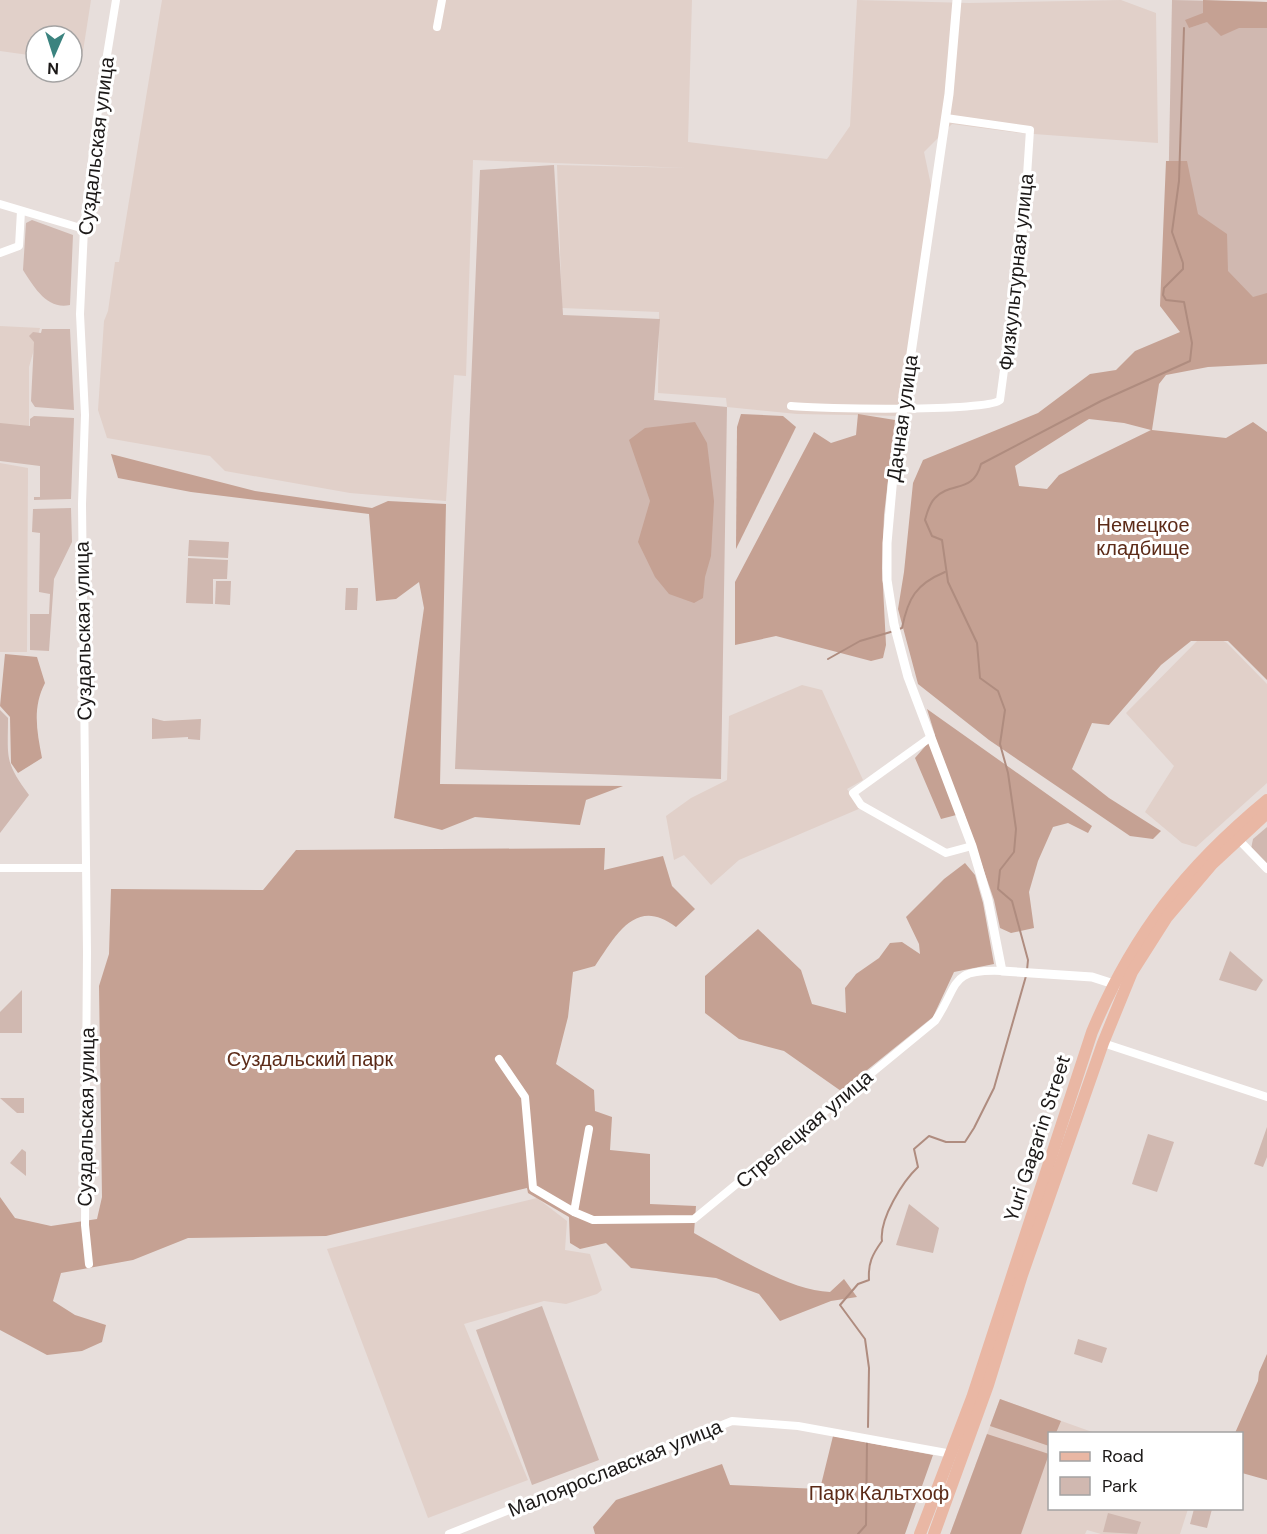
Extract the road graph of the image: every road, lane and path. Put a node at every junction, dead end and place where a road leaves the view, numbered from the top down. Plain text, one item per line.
1 (116, 0) edge
2 (442, 0) edge
3 (957, 0) edge
4 (437, 27) dead end
5 (946, 118) junction
6 (0, 204) edge
7 (21, 211) junction
8 (84, 229) junction
9 (0, 253) edge
10 (791, 406) dead end
11 (904, 407) junction
12 (931, 737) junction
13 (1267, 800) edge
14 (1267, 813) edge
15 (1234, 835) junction
16 (972, 846) junction
17 (0, 868) edge
18 (86, 868) junction
19 (1267, 869) edge
20 (1002, 971) junction
21 (1119, 985) junction
22 (1103, 1043) junction
23 (499, 1059) dead end
24 (1267, 1097) edge
25 (589, 1129) dead end
26 (574, 1212) junction
27 (89, 1264) dead end
28 (957, 1456) junction
29 (449, 1534) edge
30 (920, 1534) edge
31 (934, 1534) edge

1 - 8 street, Суздальская улица
2 - 4 street
3 - 5 street, Дачная улица
5 - 11 street, Дачная улица
5 - 11 street, Физкультурная улица
6 - 7 street
7 - 8 street
7 - 9 street
8 - 18 street, Суздальская улица
10 - 11 street
11 - 12 street, Дачная улица
12 - 16 street, Дачная улица
12 - 16 street
13 - 15 main road, Yuri Gagarin Street
14 - 15 main road, Yuri Gagarin Street
15 - 19 street
15 - 21 main road, Yuri Gagarin Street
16 - 20 street
17 - 18 street
18 - 27 street, Суздальская улица
20 - 21 street, Стрелецкая улица
20 - 26 street, Стрелецкая улица
21 - 22 main road, Yuri Gagarin Street
21 - 28 main road, Yuri Gagarin Street
22 - 24 street
22 - 28 main road, Yuri Gagarin Street
23 - 26 street, Стрелецкая улица
25 - 26 street
28 - 29 street, Малоярославская улица
28 - 30 main road, Yuri Gagarin Street
28 - 31 main road, Yuri Gagarin Street

